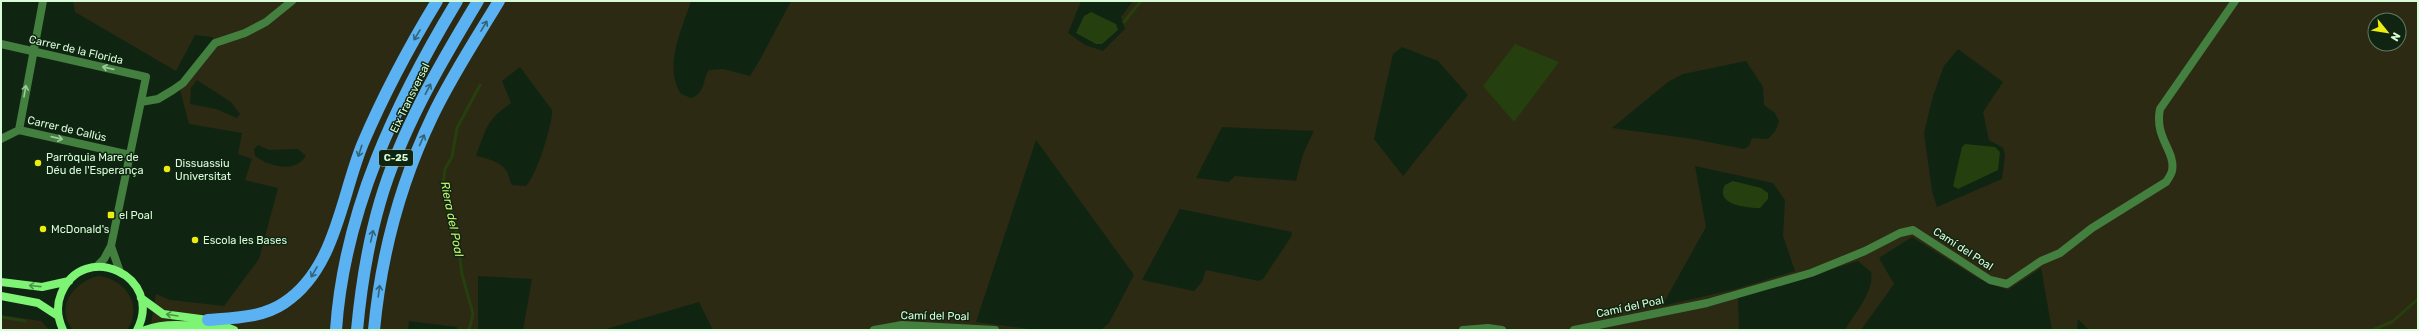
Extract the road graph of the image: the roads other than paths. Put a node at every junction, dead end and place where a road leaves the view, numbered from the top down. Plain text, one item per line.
1 (43, 1) edge
2 (292, 1) edge
3 (437, 1) edge
4 (457, 1) edge
5 (478, 1) edge
6 (499, 1) edge
7 (2235, 1) edge
8 (1, 44) edge
9 (32, 51) junction
10 (141, 102) junction
11 (19, 130) junction
12 (1, 139) edge
13 (130, 155) junction
14 (111, 246) junction
15 (96, 267) junction
16 (120, 272) junction
17 (69, 281) junction
18 (1, 282) edge
19 (1, 296) edge
20 (141, 298) junction
21 (58, 316) junction
22 (208, 320) junction
23 (63, 330) edge
24 (137, 330) edge
25 (146, 330) edge
26 (216, 330) edge
27 (234, 330) edge
28 (336, 330) edge
29 (357, 330) edge
30 (374, 330) edge
31 (874, 330) edge
32 (995, 330) edge
33 (1463, 330) edge
34 (1502, 330) edge
35 (1574, 330) edge

1 - 9 street
2 - 10 street
3 -> 22 highway
4 - 28 highway, Eix Transversal / C-25
29 -> 5 highway, Eix Transversal / C-25
30 -> 6 highway
7 - 35 street, Camí del Poal
8 - 9 street, Carrer de la Florida
10 -> 9 street, Carrer de la Florida
11 -> 9 street
10 - 13 street
11 - 12 street, Carrer de Callús
11 -> 13 street, Carrer de Callús
13 - 14 street
14 - 15 street
14 - 16 street
15 - 16 street
15 - 17 street
16 - 20 street
17 -> 18 street
17 - 21 street
19 - 21 street
22 -> 20 street
20 - 24 street
21 - 23 street
22 - 27 street
25 - 26 street
31 - 32 street, Camí del Poal
33 - 34 street

